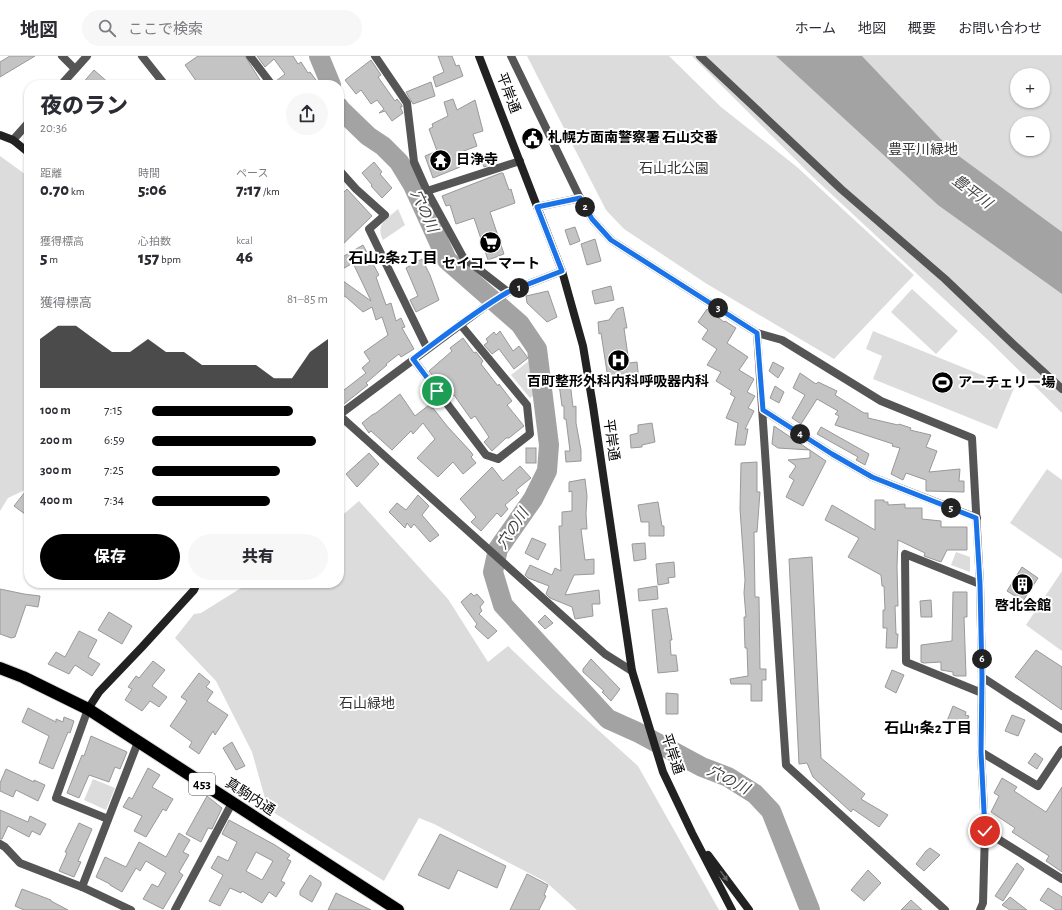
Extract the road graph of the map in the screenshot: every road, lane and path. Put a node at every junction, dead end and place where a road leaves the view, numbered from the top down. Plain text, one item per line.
1 (62, 56) edge
2 (87, 56) edge
3 (142, 56) edge
4 (250, 56) edge
5 (375, 56) edge
6 (479, 56) edge
7 (511, 56) edge
8 (700, 56) edge
9 (75, 69) junction
10 (65, 80) edge
11 (161, 80) edge
12 (268, 80) edge
13 (24, 128) edge
14 (0, 135) edge
15 (13, 140) junction
16 (24, 149) edge
17 (520, 161) junction
18 (344, 176) edge
19 (427, 191) junction
20 (580, 198) junction
21 (537, 207) junction
22 (562, 271) junction
23 (504, 294) junction
24 (460, 324) junction
25 (757, 333) junction
26 (427, 348) junction
27 (413, 359) junction
28 (1062, 389) edge
29 (763, 410) junction
30 (344, 411) edge
31 (344, 420) edge
32 (976, 518) junction
33 (980, 584) junction
34 (195, 588) edge
35 (0, 668) edge
36 (632, 671) junction
37 (982, 677) junction
38 (982, 693) junction
39 (88, 709) junction
40 (1062, 728) edge
41 (138, 742) junction
42 (1062, 750) edge
43 (981, 752) junction
44 (232, 803) junction
45 (108, 819) junction
46 (985, 831) junction
47 (692, 833) junction
48 (0, 844) edge
49 (1062, 879) edge
50 (82, 887) junction
51 (131, 910) edge
52 (175, 910) edge
53 (398, 910) edge
54 (732, 910) edge
55 (749, 910) edge
56 (945, 910) edge
57 (980, 910) edge

1 - 9 street
2 - 9 street
3 - 11 street
4 - 12 street
5 - 19 street
6 - 17 street, 平岸通
7 - 20 street
8 - 28 street
9 - 10 street
13 - 15 street
14 - 15 street
15 - 16 street
17 - 19 street
17 - 21 street, 平岸通
18 - 26 street
19 - 23 street
20 - 21 street
20 - 25 street
21 - 22 street, 平岸通
22 - 23 street
22 - 36 street, 平岸通
23 - 24 street
24 - 26 street
24 - 27 street
25 - 29 street
25 - 32 street
26 - 27 street
27 - 30 street
29 - 32 street
29 - 56 street
31 - 36 street
32 - 33 street
33 - 37 street
33 - 38 street
34 - 39 street
35 - 39 highway, 真駒内通 / 453
36 - 47 street, 平岸通
37 - 38 street
37 - 40 street
38 - 43 street
39 - 41 highway, 真駒内通 / 453
39 - 45 street
41 - 44 highway, 真駒内通 / 453
41 - 45 street
42 - 43 street
43 - 46 street
44 - 52 street
44 - 53 highway, 真駒内通 / 453
45 - 50 street
46 - 49 street
46 - 57 street
47 - 54 street, 平岸通
47 -> 55 street, 平岸通
48 - 50 street
50 - 51 street

